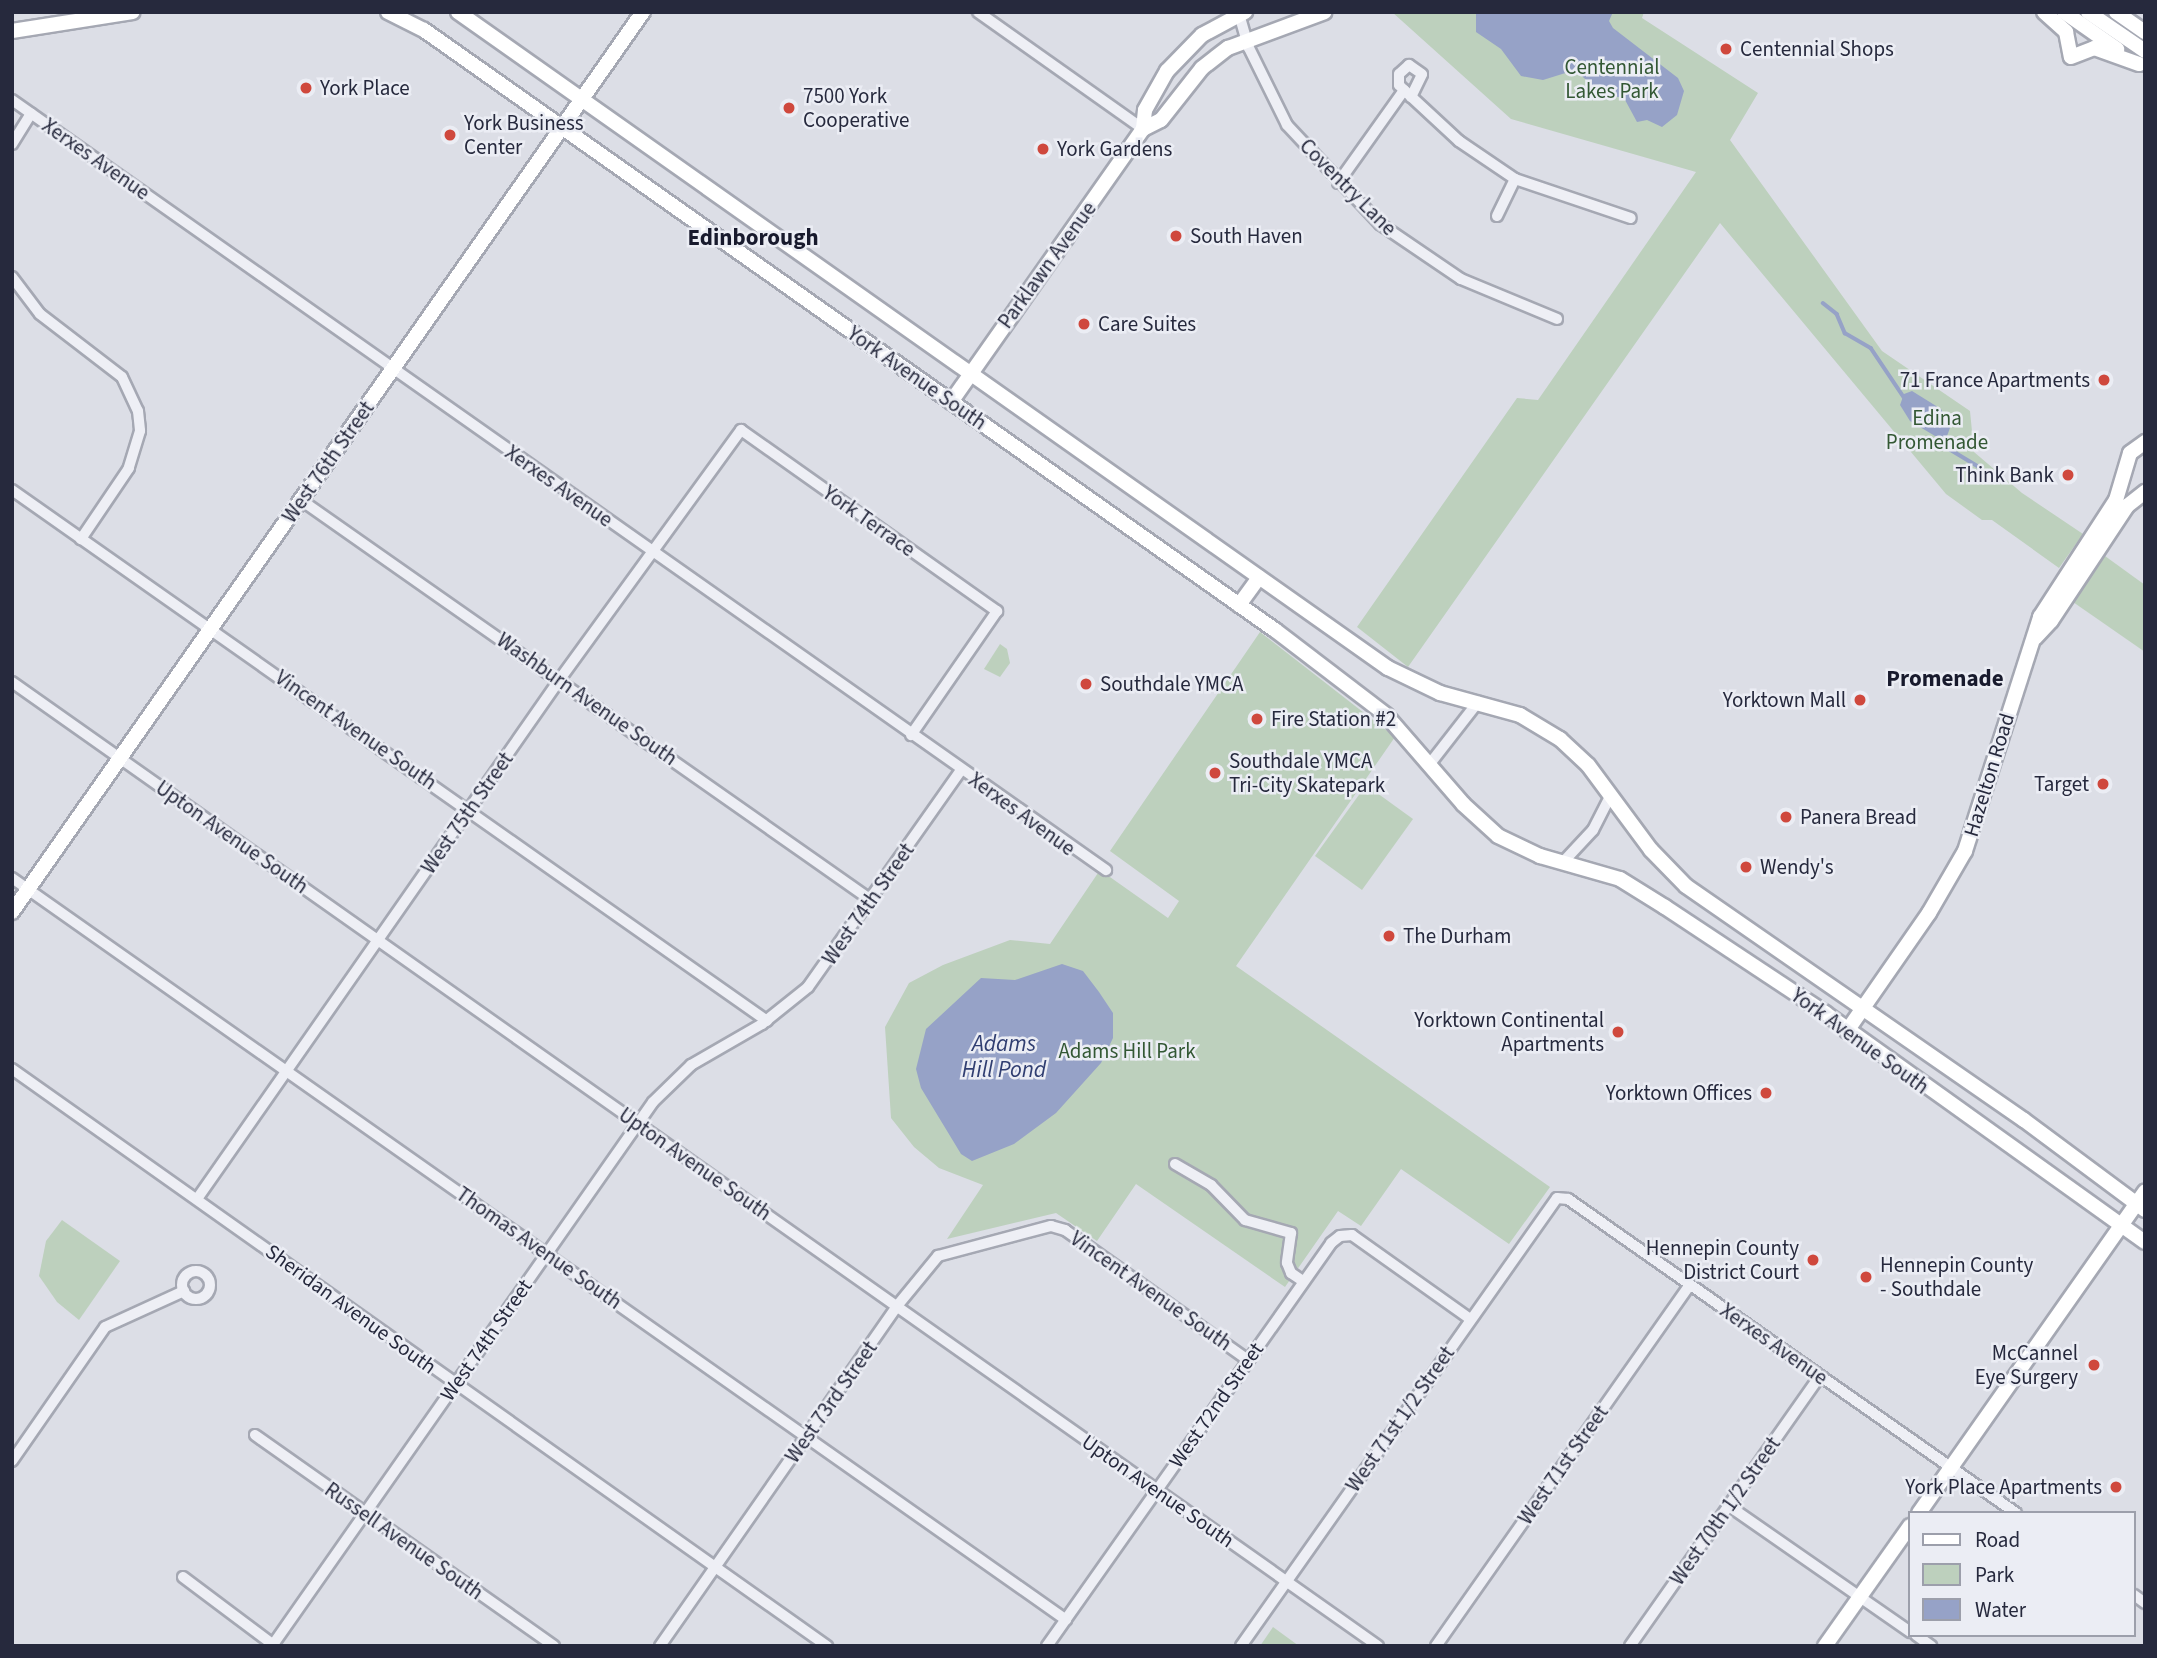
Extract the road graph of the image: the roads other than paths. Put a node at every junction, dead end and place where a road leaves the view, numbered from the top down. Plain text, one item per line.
1 (133, 12) edge
2 (388, 12) edge
3 (458, 12) edge
4 (643, 12) edge
5 (978, 12) edge
6 (1325, 12) edge
7 (2044, 12) edge
8 (2064, 12) edge
9 (2088, 12) edge
10 (2116, 12) edge
11 (1242, 13) edge
12 (12, 32) edge
13 (2145, 32) edge
14 (1246, 38) junction
15 (2143, 61) edge
16 (582, 99) junction
17 (12, 100) edge
18 (31, 113) junction
19 (562, 128) junction
20 (1143, 129) junction
21 (12, 144) edge
22 (1515, 179) junction
23 (1338, 183) junction
24 (1497, 216) dead end
25 (1631, 218) dead end
26 (12, 277) edge
27 (1557, 319) dead end
28 (393, 369) junction
29 (970, 373) junction
30 (951, 402) junction
31 (741, 430) joint
32 (2145, 442) edge
33 (2125, 471) junction
34 (12, 490) edge
35 (2145, 491) edge
36 (301, 500) junction
37 (81, 539) junction
38 (652, 552) junction
39 (1259, 577) junction
40 (1239, 605) junction
41 (210, 629) junction
42 (2034, 639) junction
43 (560, 679) junction
44 (12, 682) edge
45 (1478, 702) junction
46 (911, 734) junction
47 (120, 758) junction
48 (1429, 765) junction
49 (961, 770) junction
50 (1611, 795) junction
51 (470, 809) junction
52 (1566, 860) junction
53 (1106, 870) dead end
54 (12, 878) edge
55 (28, 889) junction
56 (871, 900) junction
57 (12, 912) edge
58 (378, 940) junction
59 (1861, 1010) junction
60 (766, 1021) junction
61 (1847, 1031) junction
62 (12, 1069) edge
63 (288, 1069) junction
64 (638, 1124) junction
65 (1175, 1164) dead end
66 (2145, 1191) edge
67 (1562, 1197) joint
68 (197, 1199) junction
69 (2141, 1207) edge
70 (2121, 1225) junction
71 (1051, 1226) joint
72 (2145, 1242) edge
73 (547, 1254) junction
74 (1303, 1281) junction
75 (1690, 1285) junction
76 (184, 1291) dead end
77 (897, 1306) junction
78 (1470, 1319) junction
79 (1248, 1360) junction
80 (1820, 1376) junction
81 (456, 1384) junction
82 (255, 1435) dead end
83 (806, 1436) junction
84 (12, 1461) edge
85 (1951, 1468) junction
86 (1157, 1490) junction
87 (1729, 1506) junction
88 (1920, 1511) edge
89 (2013, 1511) edge
90 (365, 1513) junction
91 (1909, 1527) edge
92 (715, 1567) junction
93 (183, 1577) dead end
94 (1287, 1581) junction
95 (1860, 1597) junction
96 (1066, 1620) junction
97 (1909, 1631) edge
98 (274, 1645) edge
99 (554, 1646) edge
100 (660, 1646) edge
101 (827, 1646) edge
102 (1047, 1646) edge
103 (1241, 1646) edge
104 (1378, 1646) edge
105 (1436, 1646) edge
106 (1630, 1646) edge
107 (1825, 1646) edge

1 - 12 street
2 - 19 street, York Avenue South
3 - 16 street, York Avenue South
4 - 16 street, West 76th Street
5 - 20 street
6 - 14 street, Parklawn Avenue
7 - 15 street
8 - 15 street
9 - 15 street
10 - 13 street
11 - 14 street, Coventry Lane
11 - 20 street, Parklawn Avenue
14 - 20 street, Parklawn Avenue
14 - 23 street, Coventry Lane
16 - 19 street, West 76th Street
16 - 29 street, York Avenue South
17 - 18 street, Xerxes Avenue
18 - 21 street
18 - 28 street, Xerxes Avenue
19 - 28 street, West 76th Street
19 - 30 street, York Avenue South
20 - 29 street, Parklawn Avenue
22 - 23 street
22 - 24 street
22 - 25 street
23 - 27 street, Coventry Lane
26 - 37 street
28 - 36 street, West 76th Street
28 - 38 street, Xerxes Avenue
29 - 30 street, Parklawn Avenue
29 - 39 street, York Avenue South
30 - 40 street, York Avenue South
31 - 38 street, West 75th Street
31 - 46 street, York Terrace
32 - 33 street, Hazelton Road
33 - 35 street
33 - 42 street, Hazelton Road
34 - 37 street, Vincent Avenue South
35 - 42 street, Hazelton Road
36 - 41 street, West 76th Street
36 - 43 street, Washburn Avenue South
37 - 41 street, Vincent Avenue South
38 - 43 street, West 75th Street
38 - 46 street, Xerxes Avenue
39 - 40 street
39 - 45 street, York Avenue South
40 - 48 street, York Avenue South
41 - 47 street, West 76th Street
41 - 51 street, Vincent Avenue South
42 - 59 street, Hazelton Road
43 - 51 street, West 75th Street
43 - 56 street, Washburn Avenue South
44 - 47 street, Upton Avenue South
45 - 48 street
45 - 50 street, York Avenue South
46 - 49 street, Xerxes Avenue
47 - 55 street, West 76th Street
47 - 58 street, Upton Avenue South
48 - 52 street, York Avenue South
49 - 53 street, Xerxes Avenue
49 - 56 street, West 74th Street
50 - 52 street
50 - 59 street, York Avenue South
51 - 58 street, West 75th Street
51 - 60 street, Vincent Avenue South
52 - 61 street, York Avenue South
54 - 55 street, Thomas Avenue South
55 - 57 street, West 76th Street
55 - 63 street, Thomas Avenue South
56 - 60 street, West 74th Street
58 - 63 street, West 75th Street
58 - 64 street, Upton Avenue South
59 - 61 street, Hazelton Road
59 - 69 street, York Avenue South
60 - 64 street, West 74th Street
61 - 70 street, York Avenue South
62 - 68 street, Sheridan Avenue South
63 - 68 street, West 75th Street
63 - 73 street, Thomas Avenue South
64 - 73 street, West 74th Street
64 - 77 street, Upton Avenue South
65 - 74 street
66 - 69 street
67 - 75 street, Xerxes Avenue
67 - 78 street, West 71st 1/2 Street
68 - 81 street, Sheridan Avenue South
69 - 70 street
70 - 72 street, York Avenue South
70 - 85 street
71 - 77 street, West 73rd Street
71 - 79 street, Vincent Avenue South
73 - 81 street, West 74th Street
73 - 83 street, Thomas Avenue South
74 - 78 street, West 72nd Street
74 - 79 street, West 72nd Street
75 - 80 street, Xerxes Avenue
75 - 105 street, West 71st Street
76 - 84 street
77 - 83 street, West 73rd Street
77 - 86 street, Upton Avenue South
78 - 94 street, West 71st 1/2 Street
79 - 86 street, West 72nd Street
80 - 85 street, Xerxes Avenue
80 - 87 street, West 70th 1/2 Street
81 - 90 street, West 74th Street
81 - 92 street, Sheridan Avenue South
82 - 90 street, Russell Avenue South
83 - 92 street, West 73rd Street
83 - 96 street, Thomas Avenue South
85 - 88 street
85 - 89 street, Xerxes Avenue
86 - 94 street, Upton Avenue South
86 - 96 street, West 72nd Street
87 - 95 street
87 - 106 street, West 70th 1/2 Street
90 - 98 street, West 74th Street
90 - 99 street, Russell Avenue South
91 - 95 street
92 - 100 street, West 73rd Street
92 - 101 street, Sheridan Avenue South
93 - 98 street
94 - 103 street, West 71st 1/2 Street
94 - 104 street, Upton Avenue South
95 - 97 street
95 - 107 street
96 - 102 street, West 72nd Street

